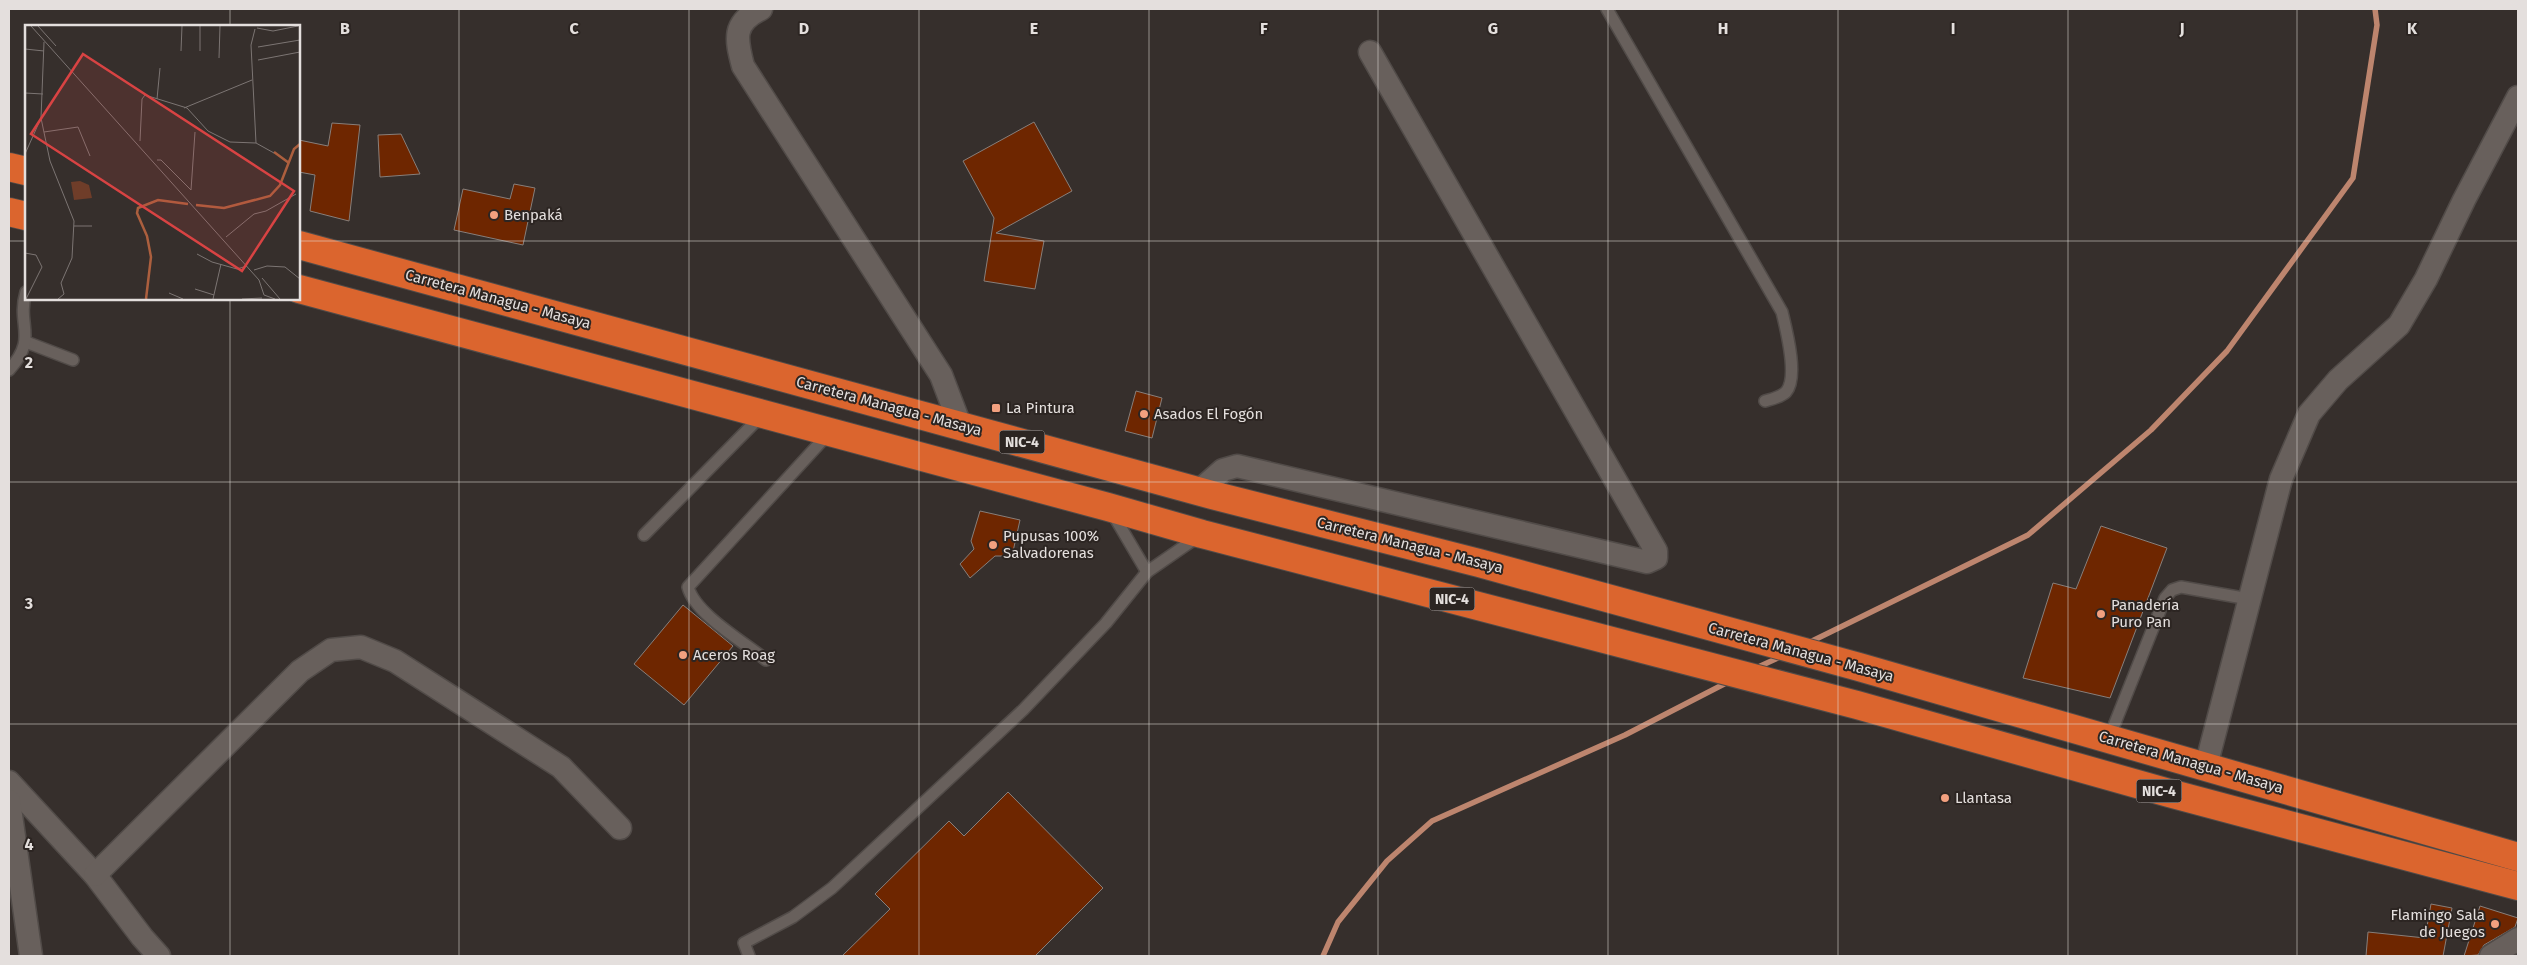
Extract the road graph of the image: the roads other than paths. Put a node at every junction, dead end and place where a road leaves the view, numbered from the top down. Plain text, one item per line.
1 (761, 9) edge
2 (1607, 9) edge
3 (1370, 52) dead end
4 (2518, 97) edge
5 (9, 167) edge
6 (25, 171) edge
7 (9, 212) edge
8 (25, 216) edge
9 (300, 245) edge
10 (403, 274) junction
11 (465, 289) junction
12 (300, 290) edge
13 (25, 296) edge
14 (392, 315) junction
15 (454, 330) junction
16 (26, 342) junction
17 (73, 360) dead end
18 (9, 370) edge
19 (1765, 402) dead end
20 (763, 414) junction
21 (960, 425) junction
22 (829, 432) junction
23 (1200, 491) junction
24 (1108, 507) junction
25 (1324, 523) junction
26 (1202, 534) junction
27 (644, 535) dead end
28 (1147, 572) junction
29 (2249, 599) junction
30 (766, 660) dead end
31 (2109, 738) junction
32 (2206, 766) junction
33 (9, 782) edge
34 (9, 801) edge
35 (620, 828) dead end
36 (2518, 857) edge
37 (95, 875) junction
38 (2518, 886) edge
39 (2518, 939) edge
40 (31, 956) edge
41 (159, 956) edge
42 (749, 956) edge
43 (2490, 956) edge

1 - 21 street
2 - 19 lane
3 - 23 street
4 - 29 street
5 - 6 highway
7 - 8 highway
9 - 10 highway, Carretera Managua - Masaya / NIC-4
10 - 11 highway, Carretera Managua - Masaya / NIC-4
10 - 14 highway
11 - 15 highway
11 - 21 highway, Carretera Managua - Masaya / NIC-4
12 - 14 highway, NIC-4
13 - 16 lane
14 - 15 highway, NIC-4
15 - 20 highway, NIC-4
16 - 17 lane
16 - 18 lane
20 - 22 highway, NIC-4
20 - 27 lane
21 - 23 highway, Carretera Managua - Masaya / NIC-4
21 - 24 highway
22 - 24 highway, NIC-4
22 - 30 lane
23 - 25 highway, Carretera Managua - Masaya / NIC-4
24 - 26 highway, NIC-4
24 - 28 lane
25 - 26 highway
25 - 31 highway, Carretera Managua - Masaya / NIC-4
26 - 28 lane
26 - 38 highway, NIC-4
28 - 42 lane
29 - 31 lane
29 - 32 street
31 - 32 highway, Carretera Managua - Masaya / NIC-4
32 - 36 highway, Carretera Managua - Masaya / NIC-4
33 - 37 street
34 - 40 street
35 - 37 street
37 - 41 street
39 - 43 street

